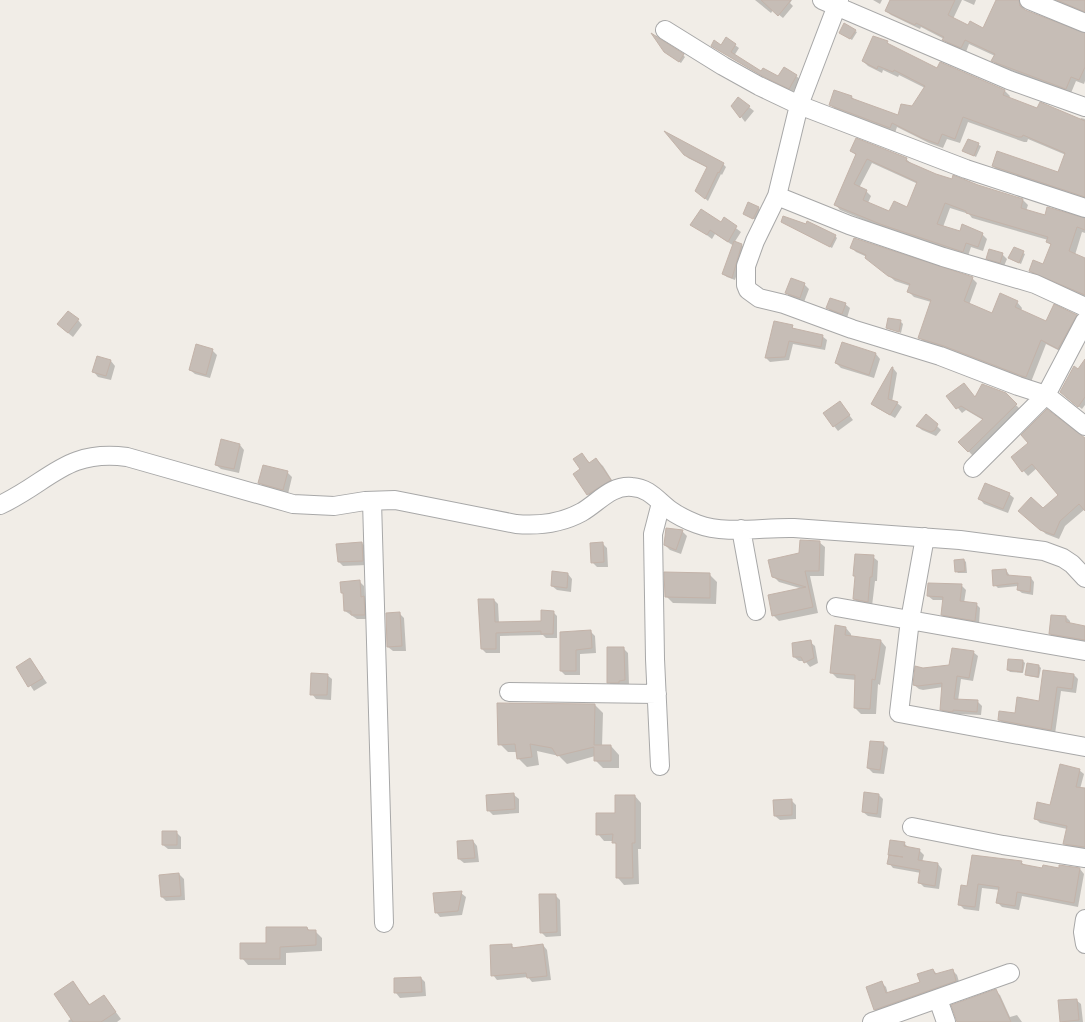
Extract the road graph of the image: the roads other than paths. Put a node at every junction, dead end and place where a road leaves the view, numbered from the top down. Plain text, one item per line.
1 (1029, 0) edge
2 (832, 2) edge
3 (1085, 23) edge
4 (665, 30) dead end
5 (799, 105) junction
6 (1085, 107) edge
7 (777, 196) junction
8 (1085, 208) edge
9 (1085, 307) edge
10 (1085, 321) edge
11 (1046, 395) junction
12 (1085, 426) edge
13 (973, 468) dead end
14 (372, 501) junction
15 (661, 503) junction
16 (0, 505) edge
17 (741, 529) junction
18 (925, 537) junction
19 (1085, 578) edge
20 (836, 607) dead end
21 (756, 611) dead end
22 (910, 620) junction
23 (1085, 651) edge
24 (509, 692) dead end
25 (656, 694) junction
26 (1085, 747) edge
27 (660, 766) dead end
28 (912, 827) dead end
29 (1085, 858) edge
30 (1085, 919) edge
31 (384, 923) dead end
32 (1085, 944) edge
33 (1010, 973) dead end
34 (938, 999) junction
35 (872, 1022) edge
36 (946, 1022) edge

1 - 3 street
2 - 5 street
2 - 6 street
4 - 5 street
5 - 7 street
5 - 8 street
7 - 9 street
7 - 11 street
10 - 11 street
11 - 12 street
11 - 13 street
14 - 15 street
14 - 16 street
14 - 31 street
15 - 17 street
15 - 25 street
17 - 18 street
17 - 21 street
18 - 19 street
18 - 22 street
20 - 22 street
22 - 23 street
22 - 26 street
24 - 25 street
25 - 27 street
28 - 29 street
30 - 32 street
33 - 34 street
34 - 35 street
34 - 36 street

